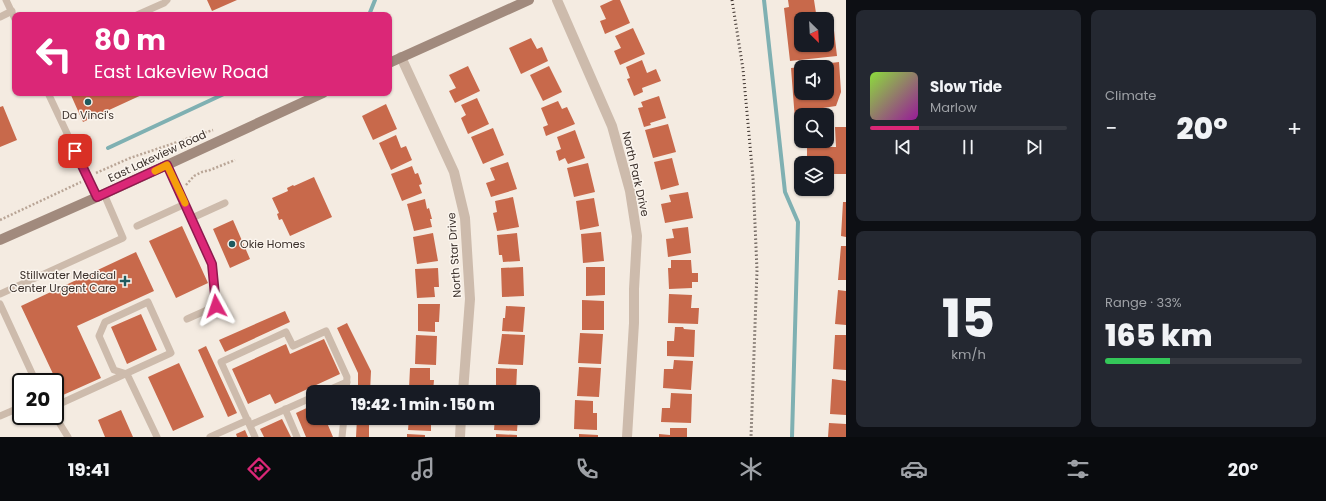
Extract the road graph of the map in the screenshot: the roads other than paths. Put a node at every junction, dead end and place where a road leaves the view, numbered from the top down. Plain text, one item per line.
1 (6, 0) edge
2 (167, 0) edge
3 (530, 0) edge
4 (557, 0) edge
5 (12, 11) joint
6 (144, 12) edge
7 (0, 17) edge
8 (401, 57) junction
9 (392, 62) edge
10 (49, 96) edge
11 (316, 96) edge
12 (167, 165) junction
13 (100, 196) junction
14 (225, 203) dead end
15 (185, 204) junction
16 (192, 218) junction
17 (137, 226) dead end
18 (0, 240) edge
19 (0, 294) edge
20 (0, 304) edge
21 (187, 320) dead end
22 (32, 373) edge
23 (127, 374) junction
24 (347, 382) junction
25 (340, 385) edge
26 (347, 385) edge
27 (464, 385) edge
28 (306, 400) edge
29 (64, 402) edge
30 (285, 409) junction
31 (12, 411) edge
32 (0, 416) edge
33 (249, 422) junction
34 (61, 425) edge
35 (343, 425) edge
36 (461, 425) edge
37 (68, 437) edge
38 (157, 437) edge
39 (210, 437) edge
40 (255, 437) edge
41 (297, 437) edge
42 (342, 437) edge
43 (460, 437) edge
44 (627, 437) edge

1 - 5 lane
2 - 6 lane
3 - 8 main road
4 - 44 street, North Park Drive
5 - 7 lane
8 - 9 main road
8 - 27 street, North Star Drive
10 - 13 lane
11 - 12 main road, East Lakeview Road
12 - 13 main road, East Lakeview Road
12 - 15 lane
13 - 18 main road, East Lakeview Road
13 - 19 lane
14 - 16 lane
15 - 16 lane
15 - 17 lane
16 - 21 lane
20 - 22 lane
23 - 23 lane
23 - 29 lane
23 - 38 lane
24 - 25 lane
24 - 26 lane
24 - 33 lane
28 - 30 lane
30 - 33 lane
30 - 41 lane
31 - 32 lane
33 - 39 lane
33 - 40 lane
34 - 37 lane
35 - 42 lane
36 - 43 street

